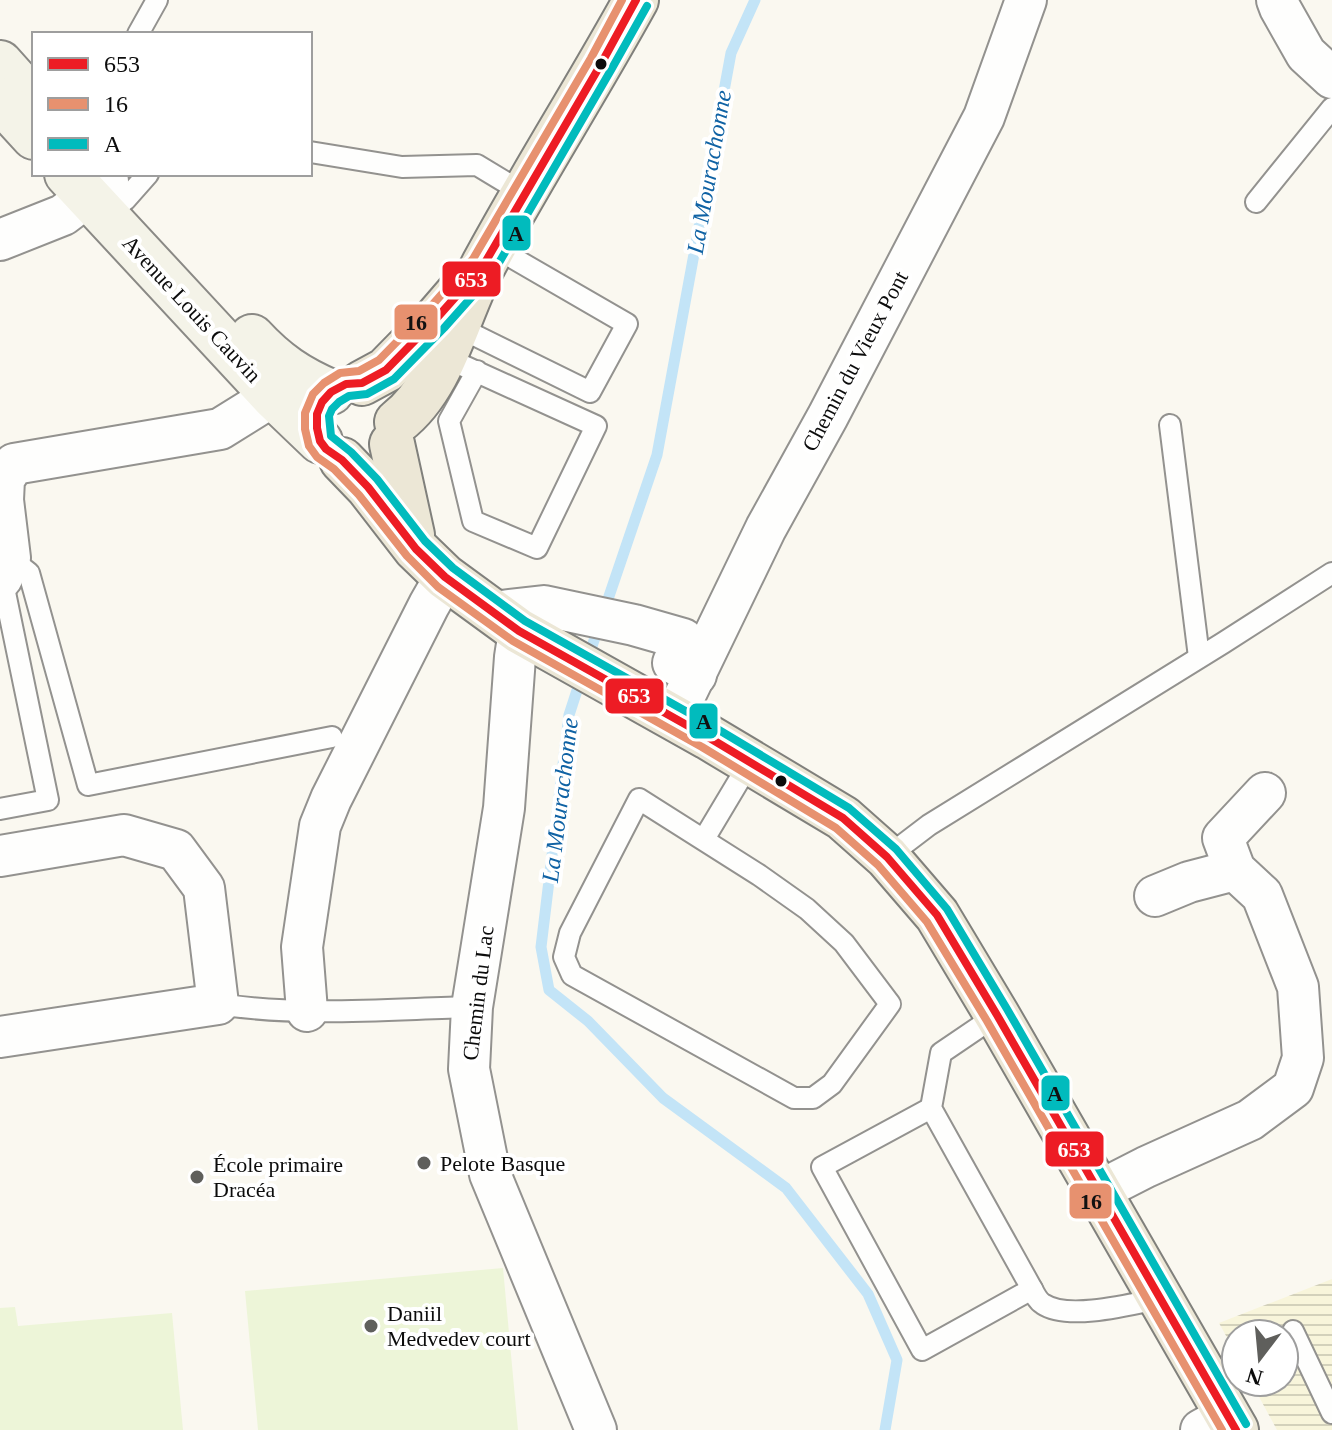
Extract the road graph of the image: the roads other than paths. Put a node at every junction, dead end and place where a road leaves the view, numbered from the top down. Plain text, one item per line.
1 (157, 0) edge
2 (636, 0) edge
3 (1026, 0) edge
4 (1277, 0) edge
5 (139, 32) edge
6 (0, 63) edge
7 (1332, 78) edge
8 (32, 99) edge
9 (0, 100) edge
10 (1332, 108) edge
11 (32, 135) edge
12 (312, 152) edge
13 (108, 182) edge
14 (525, 194) junction
15 (1256, 202) dead end
16 (0, 240) edge
17 (489, 256) junction
18 (460, 352) junction
19 (315, 386) junction
20 (1170, 425) dead end
21 (395, 433) junction
22 (331, 451) junction
23 (430, 563) junction
24 (4, 572) edge
25 (1332, 573) edge
26 (525, 624) junction
27 (1199, 657) junction
28 (696, 675) junction
29 (660, 710) junction
30 (332, 737) dead end
31 (750, 762) junction
32 (1265, 793) dead end
33 (0, 809) edge
34 (704, 839) junction
35 (0, 856) edge
36 (887, 857) junction
37 (1235, 870) junction
38 (1155, 896) dead end
39 (218, 1004) junction
40 (472, 1007) junction
41 (307, 1011) junction
42 (997, 1015) junction
43 (0, 1037) edge
44 (931, 1108) junction
45 (1099, 1191) junction
46 (1032, 1289) junction
47 (1161, 1298) junction
48 (1300, 1346) edge
49 (1332, 1413) edge
50 (1222, 1425) edge
51 (596, 1430) edge

1 - 5 lane
2 - 14 main road
3 - 28 street, Chemin du Vieux Pont
4 - 7 street
6 - 8 street
9 - 11 street
10 - 15 lane
12 - 14 lane
13 - 16 street
13 - 19 street, Avenue Louis Cauvin
14 - 17 main road
17 - 18 main road
17 - 18 lane
17 - 19 main road
18 - 18 lane
18 - 21 main road
19 - 21 street
19 - 22 street
19 - 24 street
20 - 27 lane
21 - 22 street
21 - 23 main road
22 - 23 main road
23 - 26 main road
23 - 41 street
24 - 30 lane
24 - 33 lane
25 - 27 lane
26 - 28 street
26 - 29 main road
26 - 40 street, Chemin du Lac
27 - 36 lane
28 - 29 street, Chemin du Vieux Pont
29 - 31 main road
31 - 34 lane
31 - 36 main road
32 - 37 street
34 - 34 lane
35 - 39 street
36 - 42 main road
37 - 38 street
37 - 45 street
39 - 41 lane
39 - 43 street
40 - 41 lane
40 - 51 street, Chemin du Lac
42 - 44 lane
42 - 45 main road
44 - 46 lane
44 - 46 lane
45 - 47 main road
46 - 47 lane
47 - 50 main road
48 - 49 lane

